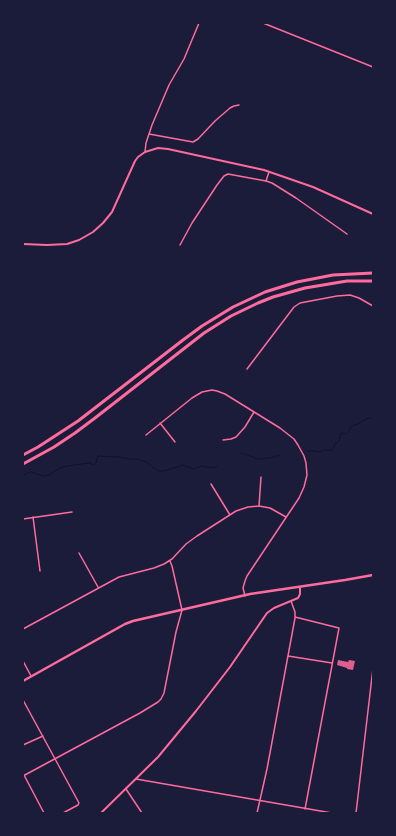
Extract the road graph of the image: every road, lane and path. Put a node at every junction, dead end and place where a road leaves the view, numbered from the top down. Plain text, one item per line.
1 (199, 23) edge
2 (262, 23) edge
3 (373, 67) edge
4 (239, 105) dead end
5 (149, 134) junction
6 (146, 152) junction
7 (269, 172) junction
8 (266, 181) junction
9 (373, 214) edge
10 (347, 234) dead end
11 (23, 244) edge
12 (180, 245) dead end
13 (373, 273) edge
14 (373, 280) edge
15 (373, 306) edge
16 (246, 369) dead end
17 (254, 412) junction
18 (160, 423) junction
19 (146, 434) dead end
20 (223, 440) dead end
21 (174, 442) dead end
22 (23, 455) edge
23 (23, 464) edge
24 (261, 478) dead end
25 (211, 484) dead end
26 (259, 506) junction
27 (72, 512) dead end
28 (230, 515) junction
29 (33, 517) junction
30 (286, 517) junction
31 (23, 519) edge
32 (79, 553) dead end
33 (170, 561) junction
34 (40, 571) dead end
35 (373, 575) edge
36 (300, 587) junction
37 (98, 588) junction
38 (245, 596) junction
39 (291, 601) junction
40 (182, 610) junction
41 (295, 616) junction
42 (23, 629) edge
43 (288, 656) junction
44 (23, 661) edge
45 (332, 663) junction
46 (373, 668) edge
47 (31, 676) junction
48 (23, 681) edge
49 (23, 700) edge
50 (43, 736) junction
51 (23, 745) edge
52 (55, 759) junction
53 (24, 775) edge
54 (136, 779) junction
55 (126, 789) junction
56 (260, 801) junction
57 (305, 808) junction
58 (44, 813) edge
59 (63, 813) edge
60 (101, 813) edge
61 (142, 813) edge
62 (257, 813) edge
63 (328, 813) edge
64 (332, 813) edge
65 (356, 813) edge

1 - 5 street
2 - 3 street
4 - 5 street
5 - 6 street
6 - 7 street
6 - 11 street
7 - 8 street
7 - 9 street
8 - 10 street
8 - 12 street
13 - 22 highway
14 - 23 highway
15 - 16 street
17 - 18 street
17 - 20 street
17 - 30 street
18 - 19 street
18 - 21 street
24 - 26 street
25 - 28 street
26 - 28 street
26 - 30 street
27 - 29 street
28 - 33 street
29 - 31 street
29 - 34 street
30 - 38 street
32 - 37 street
33 - 37 street
33 - 40 street
35 - 36 main road
36 - 38 main road
36 - 39 street
37 - 42 street
38 - 40 main road
39 - 41 street
39 - 54 street
40 - 47 main road
40 - 52 street
41 - 43 street
41 - 45 street
43 - 45 street
43 - 56 street
44 - 47 street
45 - 57 street
46 - 65 street
47 - 48 main road
49 - 50 street
50 - 51 street
50 - 52 street
52 - 53 street
52 - 59 street
53 - 58 street
54 - 55 street
54 - 56 street
55 - 60 street
55 - 61 street
56 - 57 street
56 - 62 street
57 - 63 street
63 - 64 street

